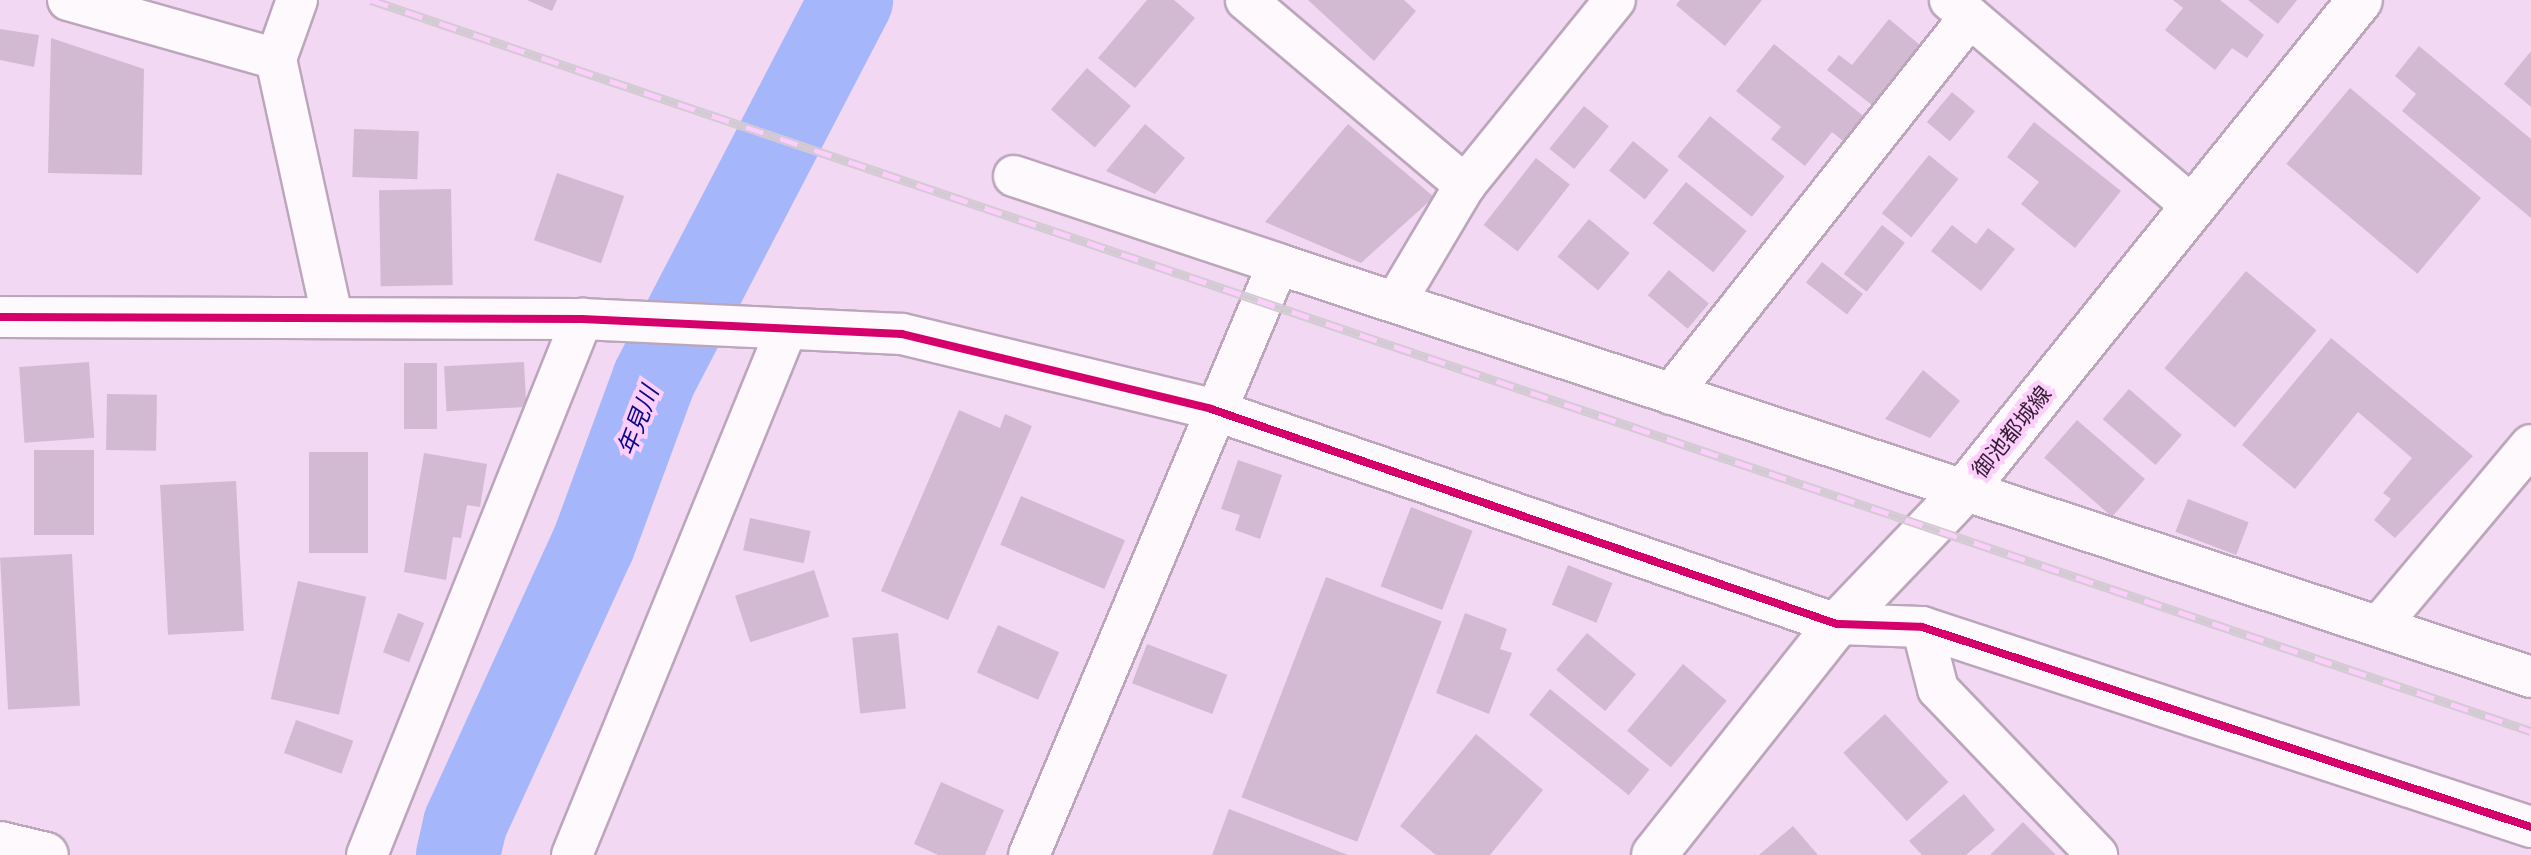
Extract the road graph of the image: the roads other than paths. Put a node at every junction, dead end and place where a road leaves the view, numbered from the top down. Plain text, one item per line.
1 (68, 0) edge
2 (297, 0) edge
3 (1246, 0) edge
4 (1615, 0) edge
5 (2360, 0) edge
6 (1960, 9) edge
7 (276, 59) junction
8 (1014, 176) dead end
9 (1465, 185) junction
10 (2193, 207) junction
11 (1278, 264) junction
12 (1396, 301) junction
13 (332, 315) junction
14 (0, 317) edge
15 (582, 319) junction
16 (767, 330) junction
17 (1671, 394) junction
18 (1211, 409) junction
19 (2531, 445) edge
20 (1963, 492) junction
21 (1837, 624) junction
22 (2379, 626) junction
23 (1922, 627) junction
24 (2531, 677) edge
25 (2531, 827) edge
26 (0, 844) edge
27 (46, 855) edge
28 (367, 855) edge
29 (572, 855) edge
30 (1029, 855) edge
31 (1654, 855) edge
32 (2097, 855) edge

1 - 7 street
2 - 7 street
3 - 9 street
4 - 9 street
5 - 10 main road, 御池都城線
6 - 10 street
6 - 17 street
7 - 13 street
8 - 11 street
9 - 12 street
10 - 20 main road, 御池都城線
11 - 12 street
11 - 18 street
12 - 17 street
13 - 14 street
13 - 15 street
15 - 16 street
15 - 28 street
16 - 18 street
16 - 29 street
17 - 20 street
18 - 21 street
18 - 30 street
19 - 22 street
20 - 21 main road, 御池都城線
20 - 22 street
21 - 23 street
21 - 31 main road, 御池都城線
22 - 24 street
23 - 25 street
23 - 32 street
26 - 27 main road

